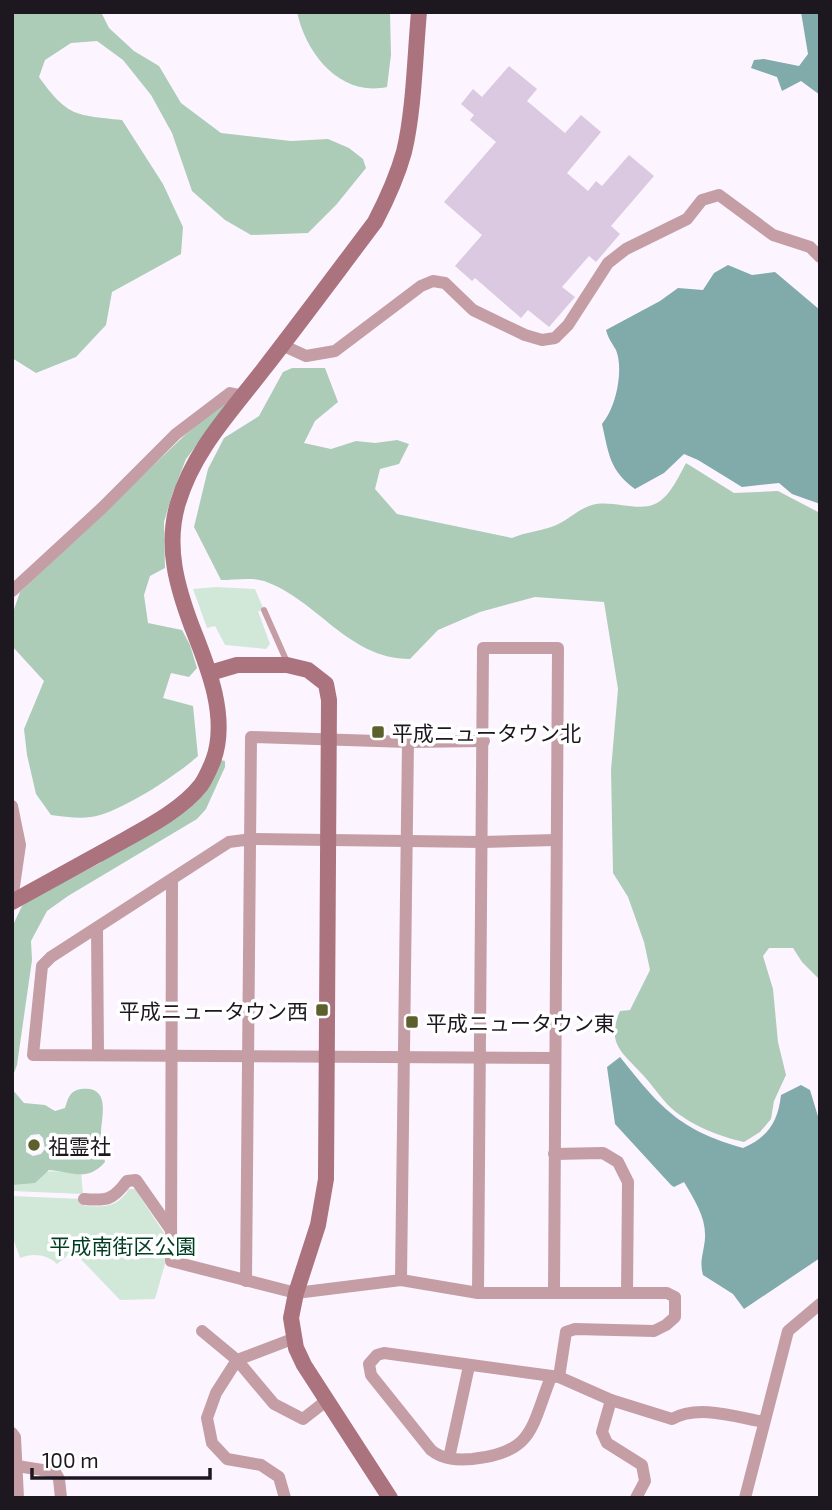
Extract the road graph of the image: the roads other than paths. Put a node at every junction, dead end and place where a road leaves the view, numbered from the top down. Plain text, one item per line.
1 (419, 12) edge
2 (820, 257) edge
3 (282, 345) junction
4 (244, 396) junction
5 (12, 591) edge
6 (264, 610) dead end
7 (289, 666) junction
8 (210, 673) junction
9 (328, 738) junction
10 (484, 741) junction
11 (408, 742) junction
12 (12, 806) edge
13 (252, 839) junction
14 (327, 840) junction
15 (408, 840) junction
16 (556, 841) junction
17 (482, 842) junction
18 (172, 881) junction
19 (12, 901) edge
20 (97, 928) junction
21 (98, 1054) junction
22 (173, 1056) junction
23 (249, 1056) junction
24 (404, 1057) junction
25 (327, 1058) junction
26 (480, 1058) junction
27 (555, 1058) junction
28 (554, 1154) junction
29 (83, 1199) dead end
30 (172, 1231) junction
31 (401, 1280) junction
32 (246, 1282) junction
33 (554, 1291) junction
34 (296, 1293) junction
35 (478, 1293) junction
36 (627, 1293) junction
37 (820, 1304) edge
38 (202, 1331) dead end
39 (295, 1338) junction
40 (237, 1360) junction
41 (469, 1366) junction
42 (555, 1377) junction
43 (326, 1401) junction
44 (611, 1401) junction
45 (764, 1423) junction
46 (12, 1433) edge
47 (449, 1458) junction
48 (18, 1466) junction
49 (389, 1497) edge
50 (18, 1498) edge
51 (61, 1498) edge
52 (285, 1498) edge
53 (636, 1498) edge
54 (745, 1498) edge

1 - 3 street
2 - 3 street
3 - 4 street
4 - 5 street
4 - 8 street
6 - 7 lane
7 - 8 street
7 - 9 street
8 - 19 street
9 - 11 street
9 - 13 street
9 - 14 street
10 - 11 street
10 - 16 street
10 - 17 street
11 - 15 street
12 - 19 street
13 - 14 street
13 - 18 street
13 - 23 street
14 - 15 street
14 - 25 street
15 - 17 street
15 - 24 street
16 - 17 street
16 - 27 street
17 - 26 street
18 - 20 street
18 - 22 street
20 - 21 street
20 - 21 street
21 - 22 street
22 - 23 street
22 - 30 street
23 - 25 street
23 - 32 street
24 - 25 street
24 - 26 street
24 - 31 street
25 - 34 street
26 - 27 street
26 - 35 street
27 - 28 street
28 - 33 street
28 - 36 street
29 - 30 street
30 - 32 street
31 - 34 street
31 - 35 street
32 - 34 street
33 - 35 street
33 - 36 street
34 - 39 street
36 - 42 street
37 - 45 street
38 - 40 street
39 - 40 street
39 - 43 street
40 - 43 street
40 - 52 street
41 - 42 street
41 - 47 street
41 - 47 street
42 - 44 street
42 - 47 street
43 - 49 street
44 - 45 street
44 - 53 street
45 - 54 street
46 - 48 street
48 - 50 street
48 - 51 street

